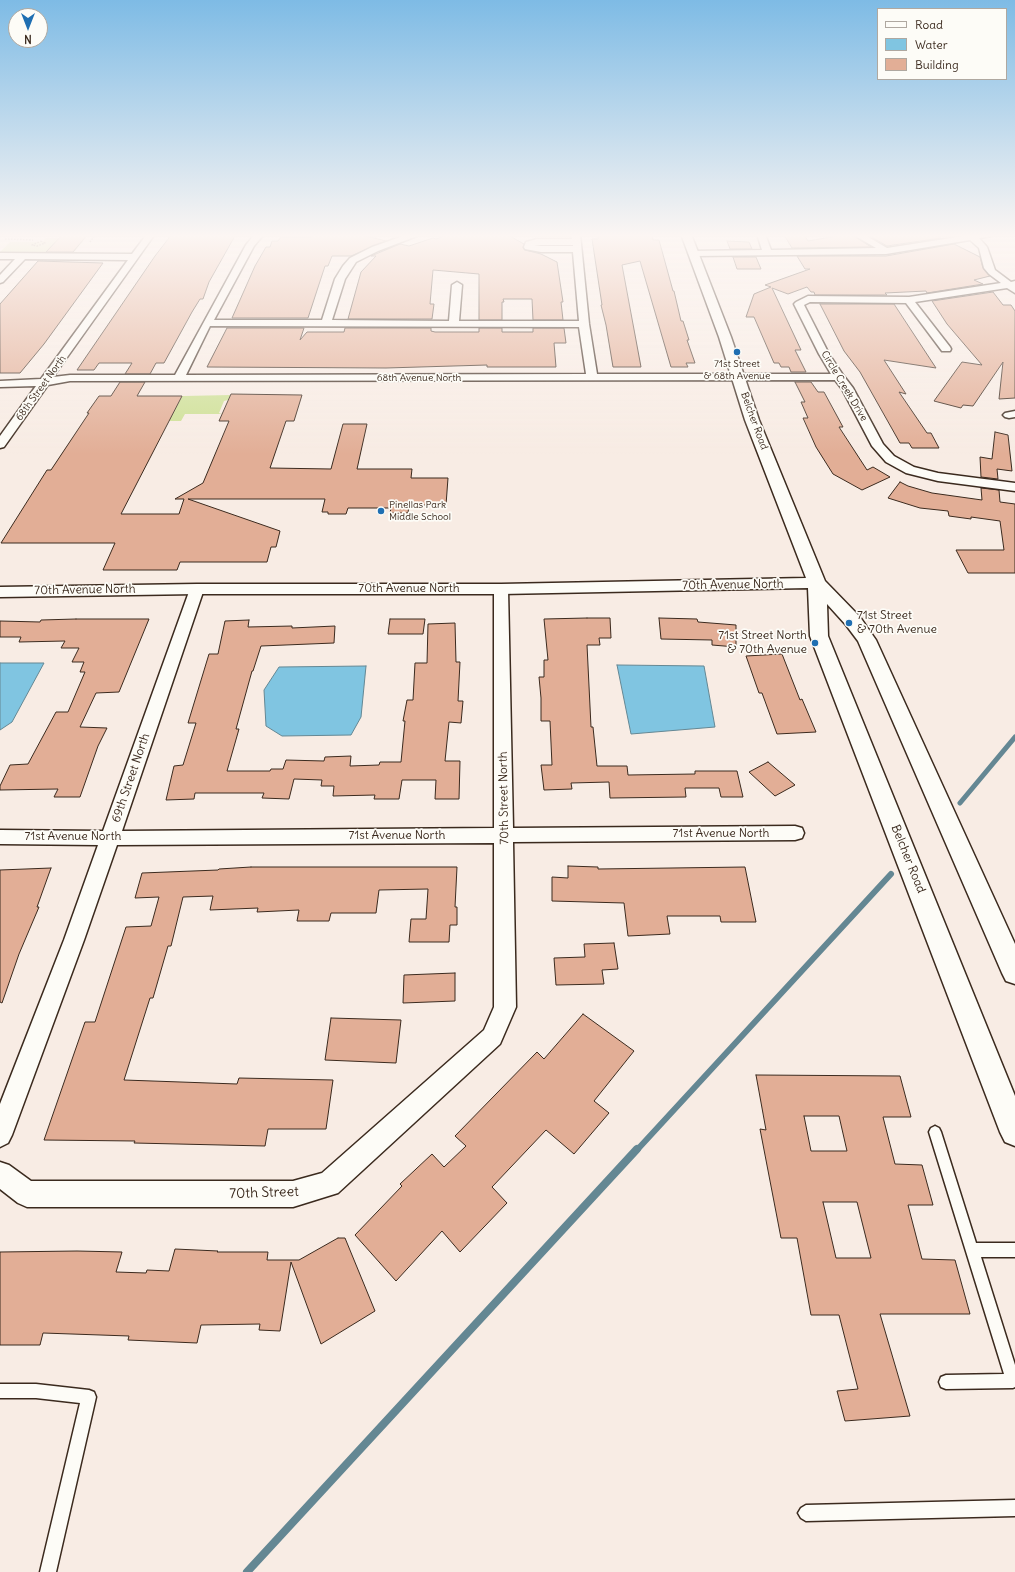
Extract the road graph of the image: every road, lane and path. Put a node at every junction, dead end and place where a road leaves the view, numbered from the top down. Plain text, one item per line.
1 (99, 307) edge
2 (216, 307) edge
3 (331, 307) edge
4 (455, 307) edge
5 (583, 307) edge
6 (713, 307) edge
7 (801, 307) edge
8 (915, 307) edge
9 (326, 323) junction
10 (454, 323) junction
11 (207, 324) junction
12 (584, 324) junction
13 (946, 349) dead end
14 (179, 378) junction
15 (592, 378) junction
16 (738, 378) junction
17 (838, 378) junction
18 (45, 382) junction
19 (0, 384) edge
20 (0, 444) edge
21 (1015, 487) edge
22 (818, 583) junction
23 (197, 589) junction
24 (501, 589) junction
25 (0, 592) edge
26 (795, 833) dead end
27 (504, 835) junction
28 (0, 837) edge
29 (110, 838) junction
30 (1015, 973) edge
31 (505, 1008) joint
32 (935, 1132) dead end
33 (1015, 1132) edge
34 (0, 1135) edge
35 (0, 1174) edge
36 (972, 1250) junction
37 (1015, 1250) edge
38 (946, 1382) dead end
39 (0, 1391) edge
40 (1015, 1508) edge
41 (806, 1513) dead end
42 (48, 1572) edge

1 - 18 street, 68th Street North
2 - 11 street
3 - 9 street
4 - 10 street
5 - 12 street
6 - 16 main road, Belcher Road
7 - 17 street, Circle Creek Drive
8 - 13 street
9 - 10 street
9 - 11 street
10 - 12 street
11 - 14 street
12 - 15 street
14 - 15 street, 68th Avenue North
14 - 18 street, 68th Avenue North
15 - 16 street, 68th Avenue North
16 - 17 street, 68th Avenue North
16 - 22 main road, Belcher Road
17 - 21 street, Circle Creek Drive
18 - 19 street, 68th Avenue North
18 - 20 street, 68th Street North
22 - 24 main road, 70th Avenue North
22 - 30 main road, Belcher Road
22 - 33 main road, Belcher Road
23 - 24 main road, 70th Avenue North
23 - 25 main road, 70th Avenue North
23 - 29 street, 69th Street North
24 - 27 street, 70th Street North
26 - 27 street, 71st Avenue North
27 - 29 street, 71st Avenue North
27 - 31 street, 70th Street North
28 - 29 street, 71st Avenue North
29 - 34 street, 69th Street North
31 - 35 street, 70th Street
32 - 36 lane
36 - 37 lane
36 - 38 lane
39 - 42 lane
40 - 41 lane

